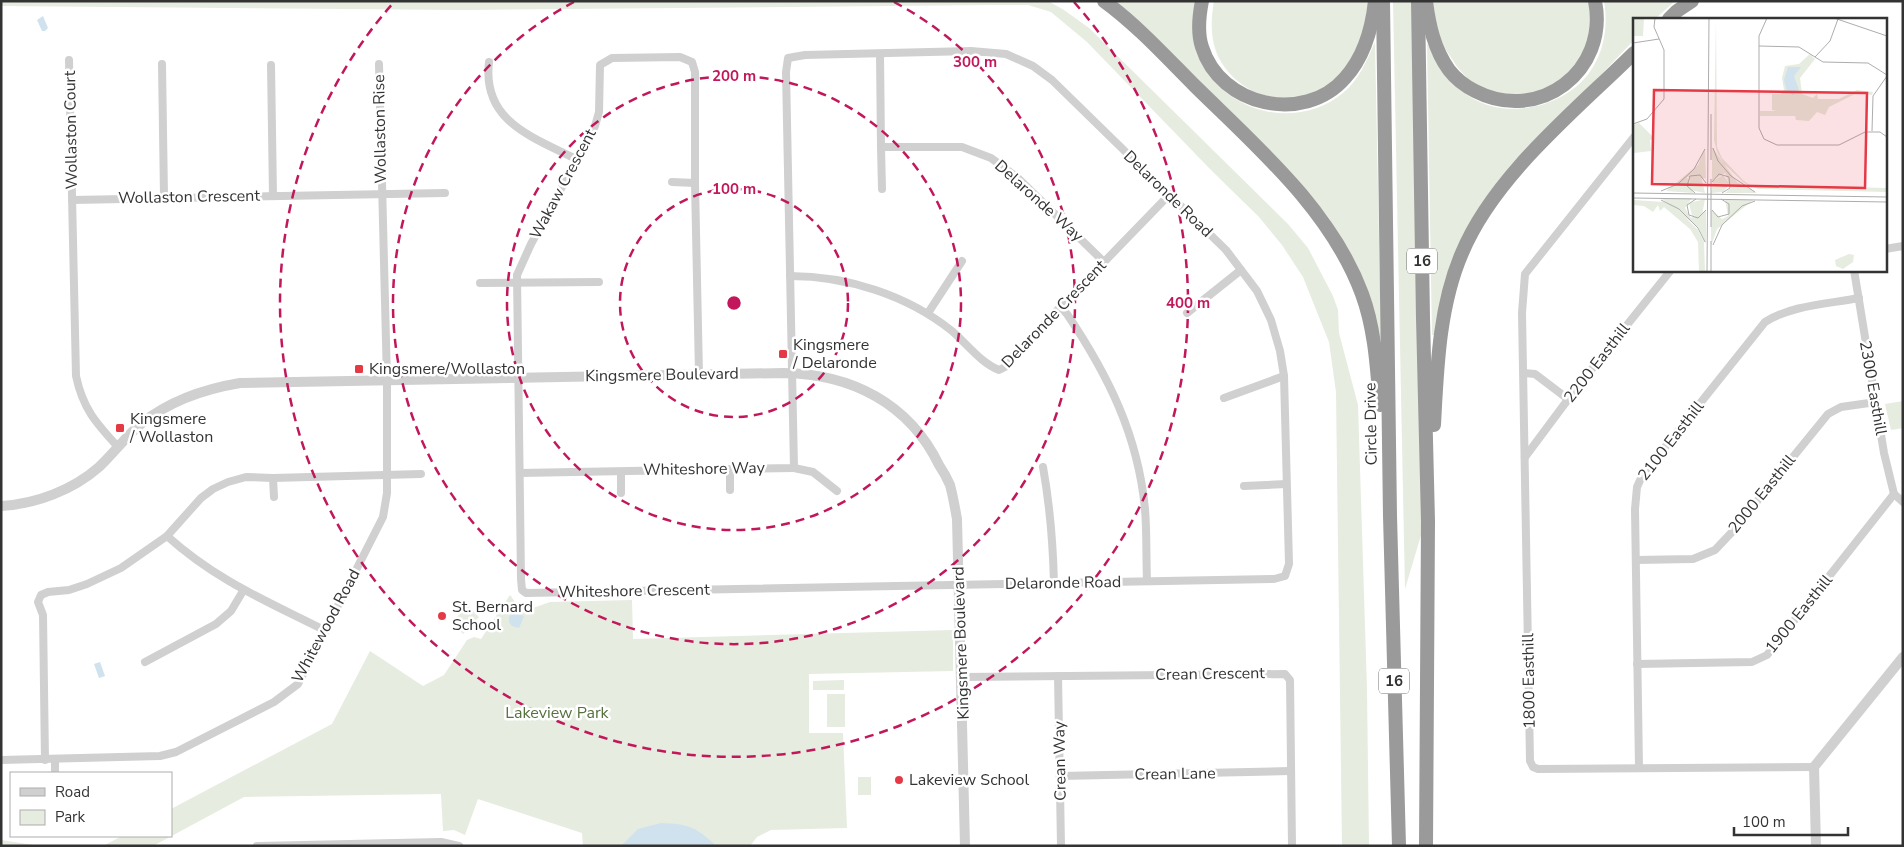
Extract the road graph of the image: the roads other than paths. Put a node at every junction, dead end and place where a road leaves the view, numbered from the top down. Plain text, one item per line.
1 (1104, 1) edge
2 (1202, 1) edge
3 (1375, 1) edge
4 (1383, 1) edge
5 (1418, 1) edge
6 (1426, 1) edge
7 (1595, 1) edge
8 (1692, 1) edge
9 (1670, 18) edge
10 (880, 54) junction
11 (1633, 54) edge
12 (69, 60) dead end
13 (490, 62) dead end
14 (162, 64) dead end
15 (379, 64) dead end
16 (271, 65) dead end
17 (1633, 138) edge
18 (881, 147) junction
19 (578, 160) junction
20 (672, 182) dead end
21 (695, 183) junction
22 (882, 189) dead end
23 (445, 193) dead end
24 (382, 195) junction
25 (1169, 195) junction
26 (273, 196) junction
27 (164, 197) junction
28 (72, 200) junction
29 (1903, 246) edge
30 (1886, 249) edge
31 (962, 261) dead end
32 (1104, 262) junction
33 (1241, 270) junction
34 (1670, 271) edge
35 (1854, 271) edge
36 (790, 276) junction
37 (599, 282) dead end
38 (480, 283) dead end
39 (517, 283) junction
40 (1859, 298) junction
41 (1060, 307) junction
42 (928, 313) junction
43 (1187, 313) dead end
44 (1524, 372) junction
45 (792, 373) junction
46 (699, 374) junction
47 (1284, 376) junction
48 (518, 378) junction
49 (386, 380) junction
50 (1224, 398) dead end
51 (1568, 399) junction
52 (1876, 402) junction
53 (118, 447) junction
54 (1525, 457) junction
55 (1043, 467) dead end
56 (794, 468) junction
57 (730, 469) junction
58 (621, 472) junction
59 (520, 473) junction
60 (421, 474) dead end
61 (387, 475) junction
62 (273, 478) junction
63 (1286, 484) junction
64 (1244, 486) dead end
65 (730, 490) dead end
66 (838, 491) dead end
67 (621, 493) dead end
68 (1894, 494) junction
69 (274, 497) dead end
70 (1903, 502) edge
71 (1, 506) edge
72 (1390, 516) junction
73 (1428, 521) junction
74 (167, 536) junction
75 (1636, 560) junction
76 (1147, 581) junction
77 (1054, 583) junction
78 (959, 586) junction
79 (244, 591) junction
80 (326, 630) junction
81 (1903, 656) edge
82 (145, 662) dead end
83 (1637, 664) junction
84 (1058, 676) junction
85 (962, 678) junction
86 (55, 759) junction
87 (1, 760) edge
88 (45, 760) junction
89 (1814, 767) junction
90 (1639, 768) junction
91 (1290, 771) junction
92 (55, 772) edge
93 (1060, 776) junction
94 (317, 845) edge
95 (461, 845) edge
96 (257, 846) edge
97 (966, 846) edge
98 (1061, 846) edge
99 (1292, 846) edge
100 (1399, 846) edge
101 (1426, 846) edge
102 (1816, 846) edge

1 - 72 highway
2 - 3 highway
4 - 72 highway, Circle Drive / 16
5 - 73 highway, 16
6 - 7 highway
8 - 9 highway
10 - 18 street
10 - 25 street, Delaronde Road
10 - 36 street, Delaronde Road
11 - 73 highway
12 - 28 street, Wollaston Court
13 - 19 street
14 - 27 street
15 - 24 street, Wollaston Rise
16 - 26 street
17 - 44 street, 1800 Easthill
18 - 22 street
18 - 32 street, Delaronde Way
19 - 21 street, Wakaw Crescent
19 - 39 street, Wakaw Crescent
20 - 21 street
21 - 46 street, Wakaw Crescent
23 - 24 street, Wollaston Crescent
24 - 26 street, Wollaston Crescent
24 - 49 street
25 - 32 street, Delaronde Crescent
25 - 33 street, Delaronde Road
26 - 27 street, Wollaston Crescent
27 - 28 street, Wollaston Crescent
28 - 53 street
29 - 30 street
31 - 42 street
32 - 41 street, Delaronde Crescent
33 - 43 street
33 - 47 street, Delaronde Road
34 - 51 street, 2200 Easthill
35 - 40 street, 2300 Easthill
36 - 42 street, Delaronde Crescent
36 - 45 street, Delaronde Road
37 - 39 street
38 - 39 street
39 - 48 street, Wakaw Crescent
40 - 52 street, 2300 Easthill
40 - 75 street, 2100 Easthill
41 - 42 street, Delaronde Crescent
41 - 76 street
44 - 51 street
44 - 54 street, 1800 Easthill
45 - 46 street, Kingsmere Boulevard
45 - 56 street
45 - 78 street, Kingsmere Boulevard
46 - 48 street, Kingsmere Boulevard
47 - 50 street
47 - 63 street, Delaronde Road
48 - 49 street, Kingsmere Boulevard
48 - 59 street, Whiteshore Crescent
49 - 53 street, Kingsmere Boulevard
49 - 61 street, Whitewood Road
51 - 54 street, 2200 Easthill
52 - 68 street, 2300 Easthill
52 - 75 street, 2000 Easthill
53 - 71 street, Kingsmere Boulevard
54 - 90 street, 1800 Easthill
55 - 77 street
56 - 57 street, Whiteshore Way
56 - 66 street, Whiteshore Way
57 - 58 street, Whiteshore Way
57 - 65 street
58 - 59 street, Whiteshore Way
58 - 67 street
59 - 78 street, Whiteshore Crescent
60 - 61 street
61 - 62 street
61 - 80 street, Whitewood Road
62 - 69 street
62 - 74 street
63 - 64 street
63 - 76 street, Delaronde Road
68 - 70 street
68 - 83 street, 1900 Easthill
72 - 100 highway, Circle Drive / 16
73 - 101 highway, 16
74 - 79 street
74 - 88 street
75 - 83 street, 2100 Easthill
76 - 77 street, Delaronde Road
77 - 78 street, Delaronde Road
78 - 85 street, Kingsmere Boulevard
79 - 80 street
79 - 82 street
80 - 86 street, Whitewood Road
81 - 89 street
83 - 90 street, 2100 Easthill
84 - 85 street, Crean Crescent
84 - 91 street, Crean Crescent
84 - 93 street, Crean Way
85 - 97 street, Kingsmere Boulevard
86 - 88 street, Whitewood Road
86 - 92 street
87 - 88 street, Whitewood Road
89 - 90 street, 1800 Easthill
89 - 102 street
91 - 93 street, Crean Lane
91 - 99 street, Crean Crescent
93 - 98 street, Crean Way
94 - 95 street
94 - 96 street

